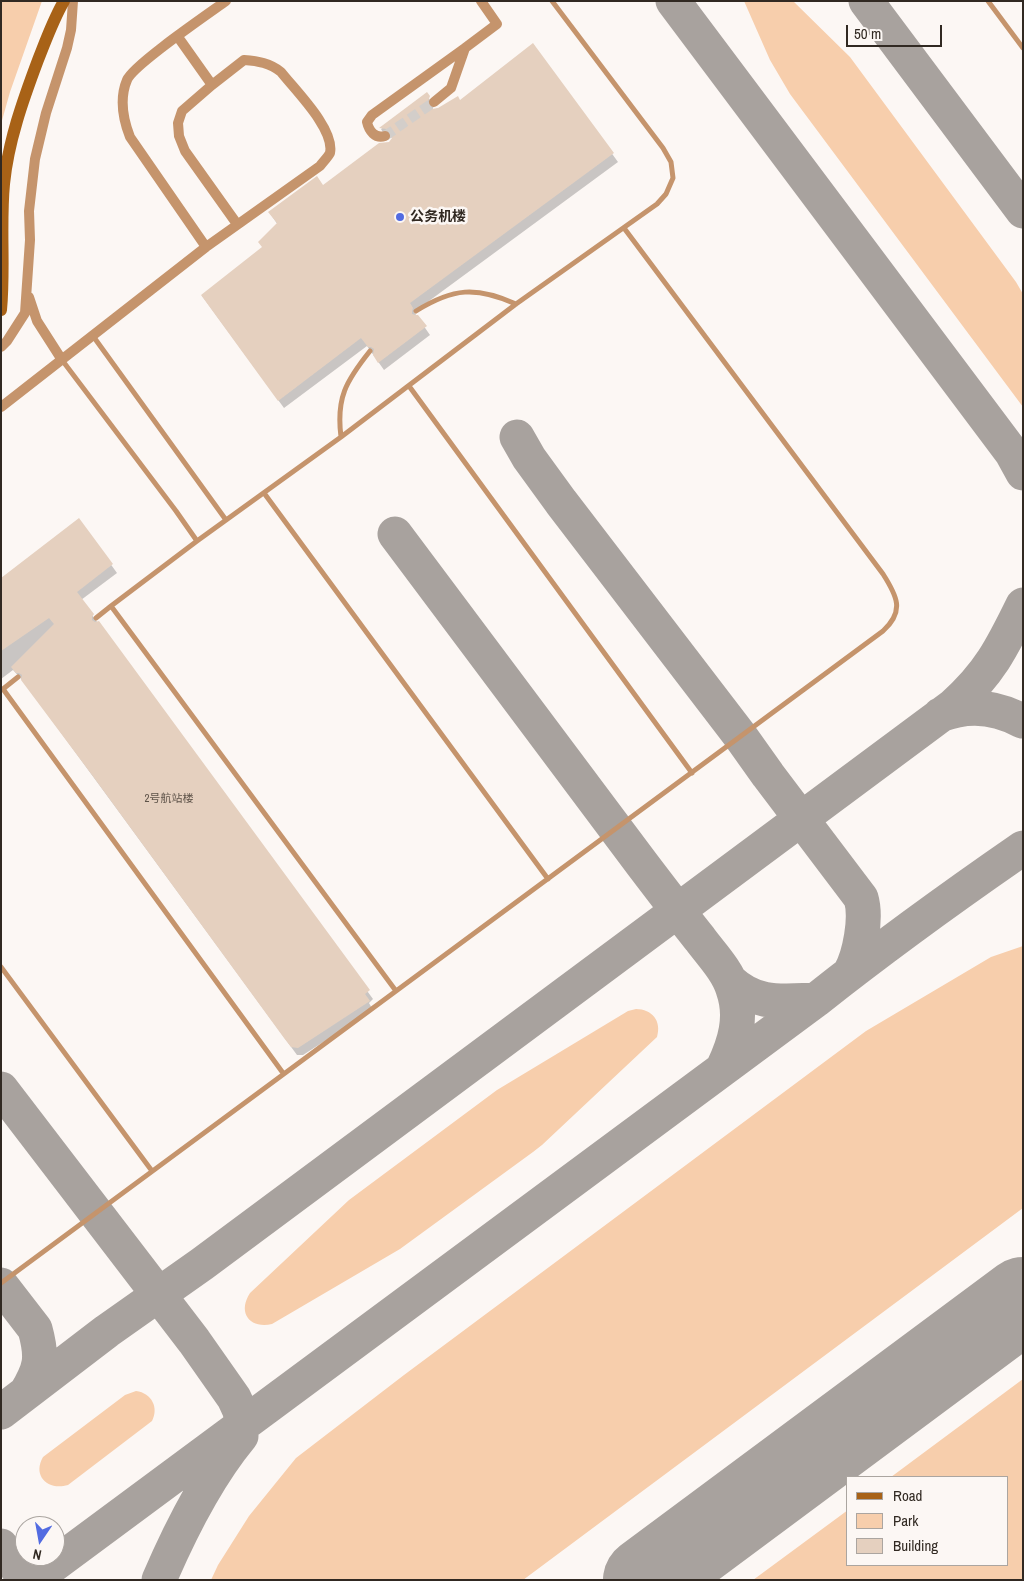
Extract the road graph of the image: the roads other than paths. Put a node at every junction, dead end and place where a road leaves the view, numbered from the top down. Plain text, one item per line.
1 (64, 1) edge
2 (73, 1) edge
3 (226, 1) edge
4 (481, 1) edge
5 (552, 1) edge
6 (988, 1) edge
7 (178, 37) junction
8 (465, 48) junction
9 (1023, 48) edge
10 (212, 85) junction
11 (434, 102) tunnel mouth
12 (385, 136) dead end
13 (237, 224) junction
14 (624, 228) junction
15 (206, 248) junction
16 (28, 285) junction
17 (516, 304) junction
18 (1, 310) edge
19 (416, 311) dead end
20 (93, 336) junction
21 (1, 347) edge
22 (370, 351) dead end
23 (62, 360) junction
24 (408, 386) junction
25 (1, 407) edge
26 (340, 438) junction
27 (264, 493) junction
28 (226, 520) junction
29 (197, 541) junction
30 (111, 606) junction
31 (96, 618) dead end
32 (18, 677) dead end
33 (2, 690) edge
34 (692, 772) junction
35 (548, 879) junction
36 (1, 967) edge
37 (396, 991) junction
38 (283, 1073) junction
39 (152, 1171) junction
40 (1, 1284) edge

1 - 18 main road
2 - 16 street
3 - 7 street
4 - 8 street
5 - 14 lane
6 - 9 lane
7 - 10 street
7 - 15 street
8 - 11 street
8 - 12 street
10 - 13 street
10 - 13 street
13 - 15 street
14 - 17 lane
14 - 34 lane
15 - 20 street
16 - 21 street
16 - 23 street
17 - 19 lane
17 - 24 lane
20 - 23 street
20 - 28 lane
22 - 26 lane
23 - 25 street
23 - 29 lane
24 - 26 lane
24 - 34 lane
26 - 27 lane
27 - 28 lane
27 - 35 lane
28 - 29 lane
29 - 30 lane
30 - 31 lane
30 - 37 lane
32 - 33 lane
33 - 38 lane
34 - 35 lane
35 - 37 lane
36 - 39 lane
37 - 38 lane
38 - 39 lane
39 - 40 lane

